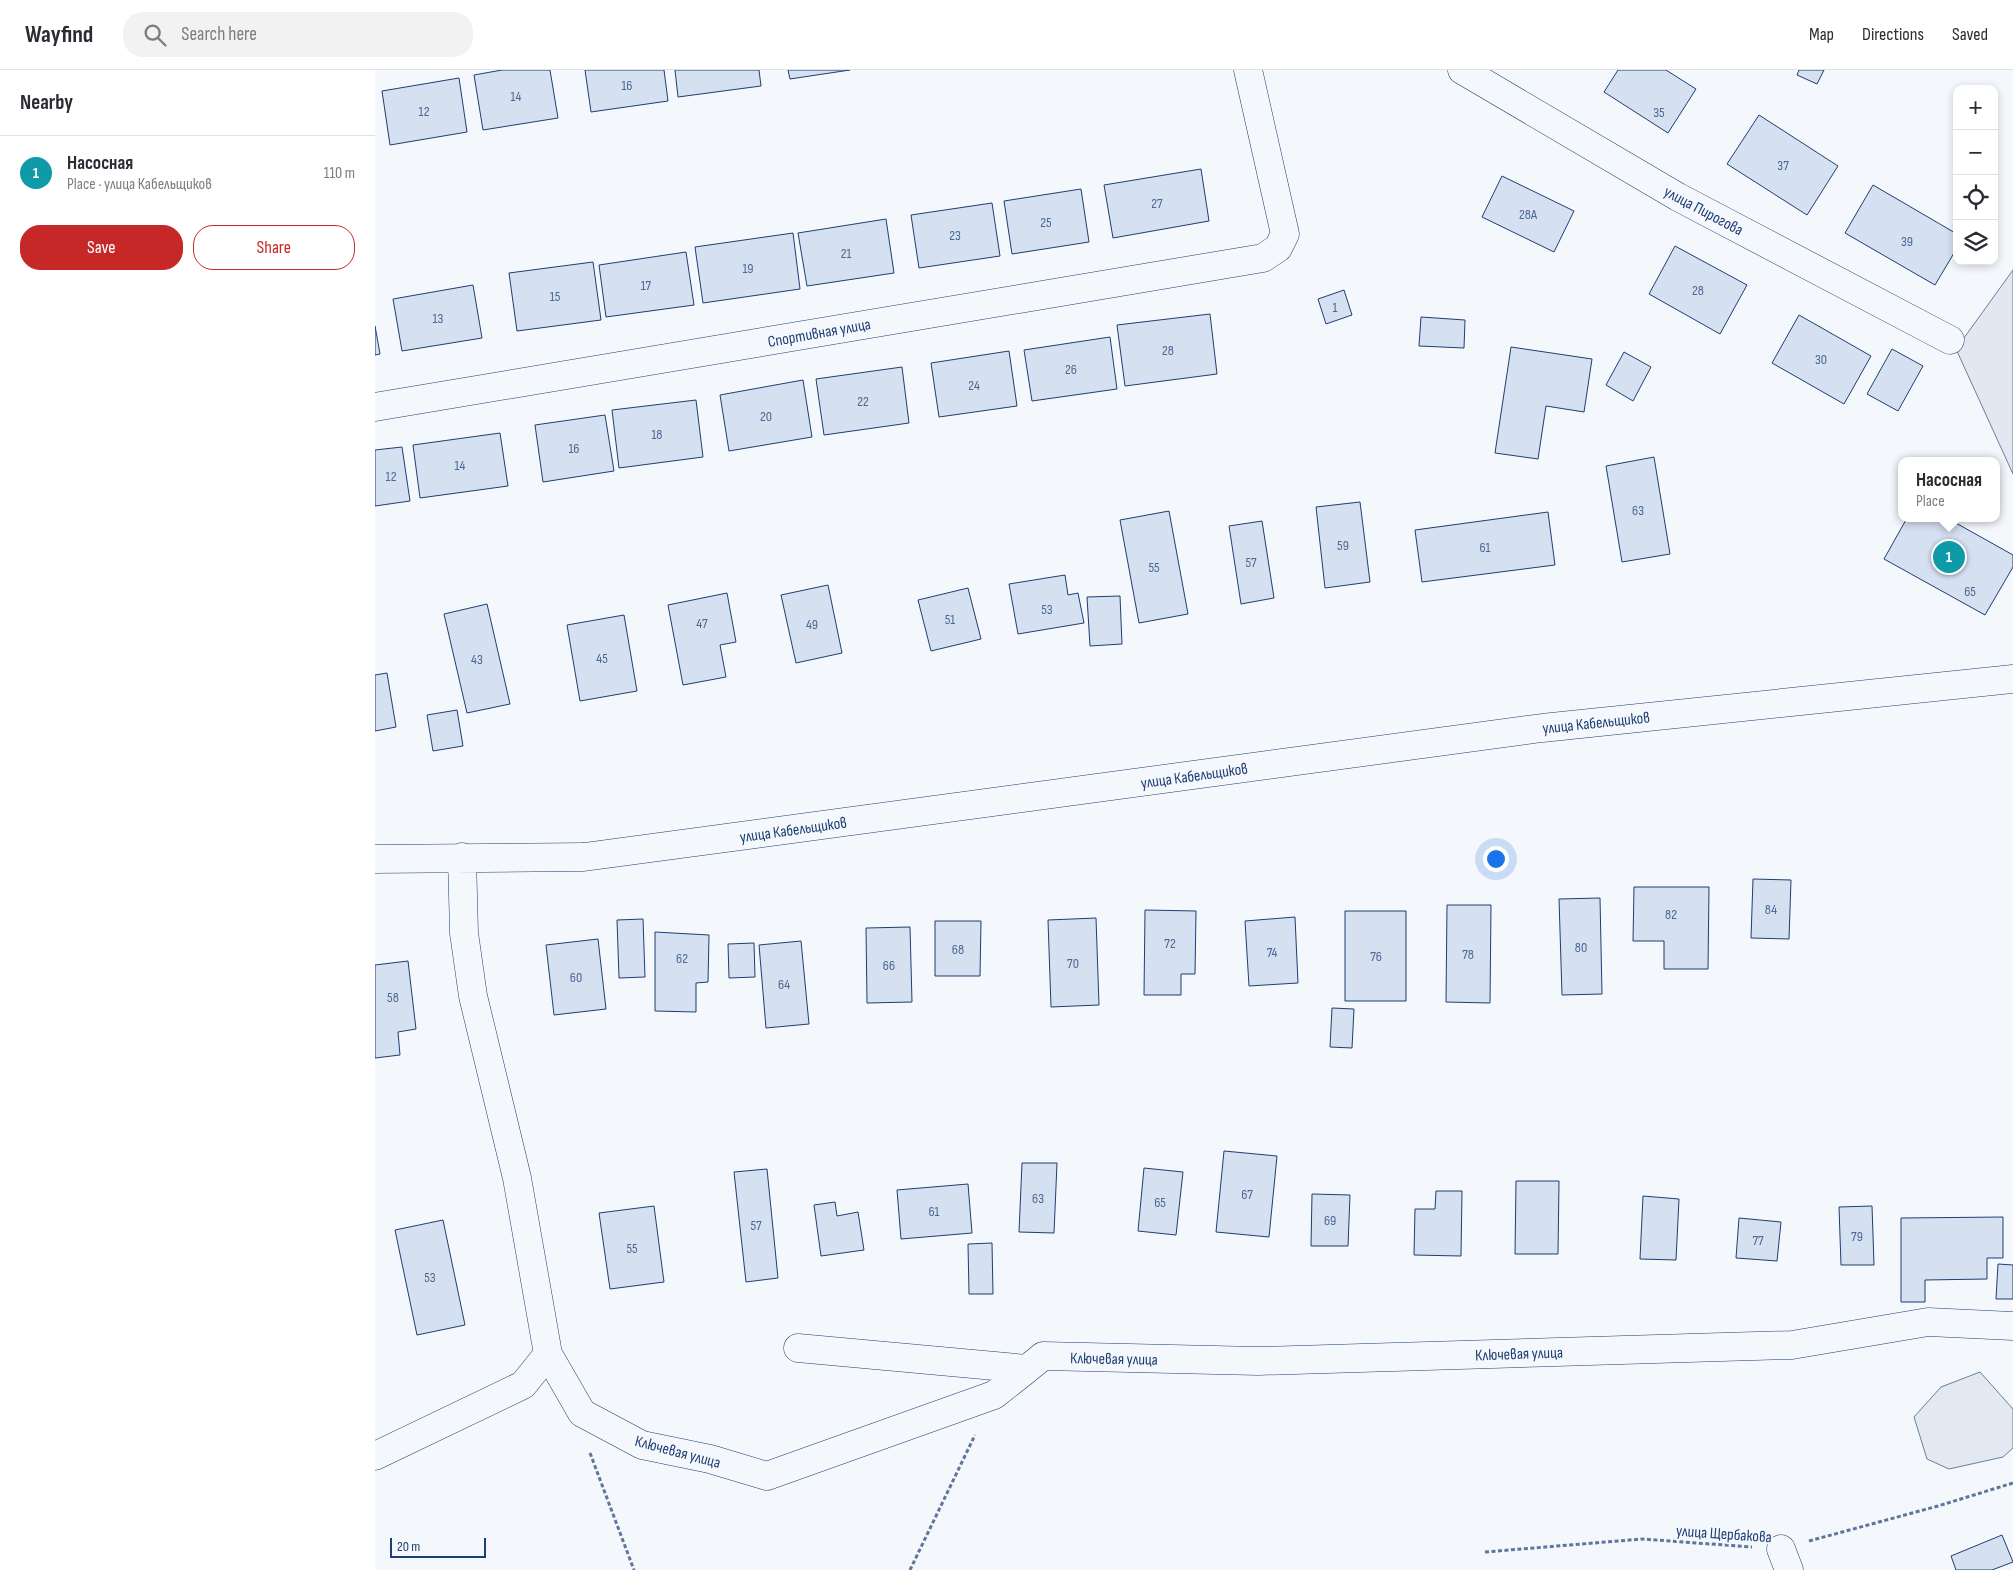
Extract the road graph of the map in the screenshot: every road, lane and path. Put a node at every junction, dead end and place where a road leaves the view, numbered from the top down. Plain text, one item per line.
1 (1248, 70) edge
2 (1462, 70) edge
3 (1950, 340) dead end
4 (375, 407) edge
5 (2013, 679) edge
6 (462, 858) junction
7 (375, 859) edge
8 (2013, 1326) edge
9 (798, 1348) dead end
10 (548, 1354) junction
11 (1027, 1369) junction
12 (994, 1395) junction
13 (582, 1413) junction
14 (375, 1456) edge
15 (2013, 1483) edge
16 (1485, 1552) dead end
17 (1785, 1560) edge
18 (634, 1570) edge
19 (910, 1570) edge

1 - 4 street, Спортивная улица
2 - 3 street, улица Пирогова
5 - 6 street, улица Кабельщиков
6 - 7 street, улица Кабельщиков
6 - 10 street
8 - 11 street, Ключевая улица
9 - 11 street
10 - 13 street
10 - 14 street
11 - 12 street, Ключевая улица
12 - 13 street, Ключевая улица
12 - 19 path
13 - 18 path
15 - 17 path, улица Щербакова
16 - 17 path, улица Щербакова

